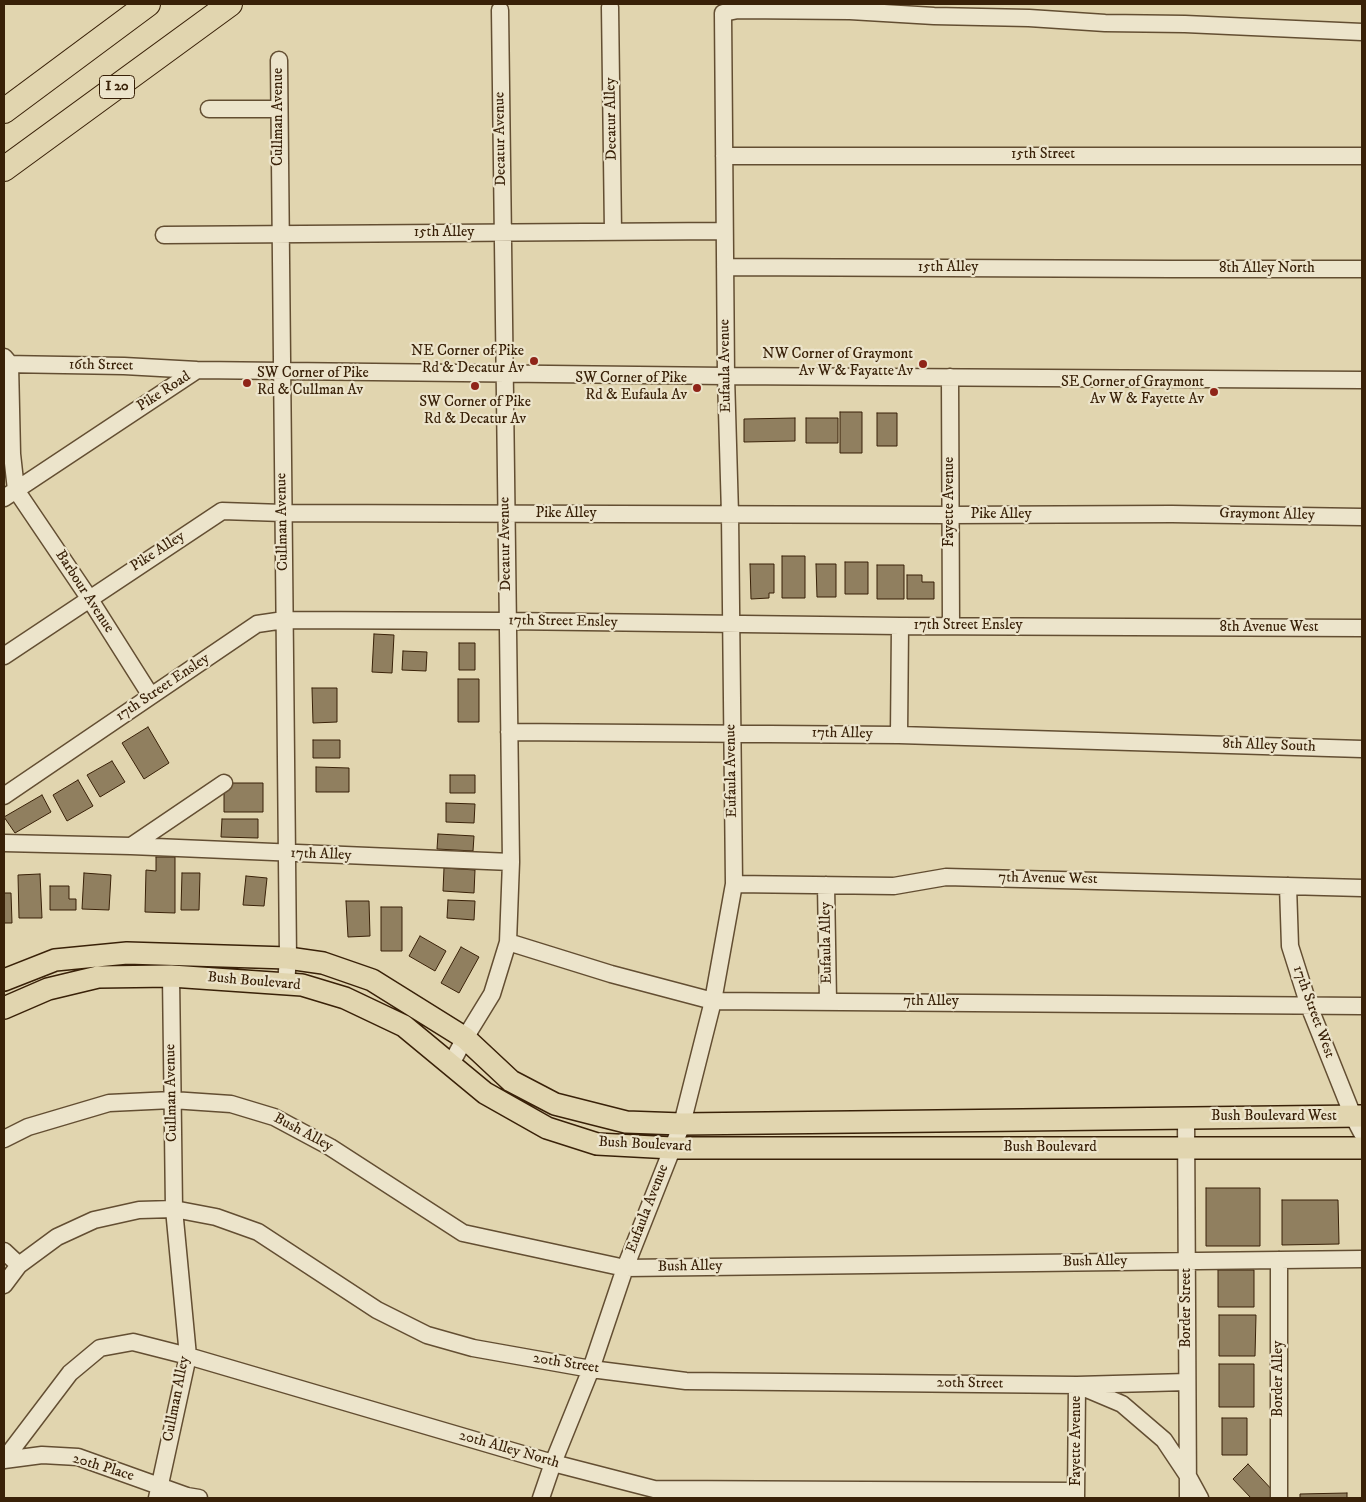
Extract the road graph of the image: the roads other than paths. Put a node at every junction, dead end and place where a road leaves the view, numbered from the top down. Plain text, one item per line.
1 (148, 4) edge
2 (230, 4) edge
3 (610, 6) dead end
4 (500, 10) dead end
5 (1362, 32) edge
6 (279, 60) dead end
7 (209, 109) dead end
8 (278, 109) junction
9 (4, 111) edge
10 (724, 156) junction
11 (1362, 156) edge
12 (4, 170) edge
13 (724, 231) junction
14 (613, 232) junction
15 (503, 233) junction
16 (280, 234) junction
17 (164, 235) dead end
18 (725, 267) junction
19 (1362, 269) edge
20 (1172, 270) joint
21 (6, 362) edge
22 (197, 370) junction
23 (282, 371) junction
24 (505, 373) junction
25 (726, 376) junction
26 (950, 377) junction
27 (1362, 380) edge
28 (10, 494) edge
29 (283, 513) junction
30 (506, 514) junction
31 (730, 514) junction
32 (1172, 514) joint
33 (950, 516) junction
34 (1362, 517) edge
35 (89, 598) junction
36 (284, 620) junction
37 (507, 621) junction
38 (730, 624) junction
39 (900, 626) junction
40 (951, 626) junction
41 (1176, 628) joint
42 (1362, 628) edge
43 (4, 656) edge
44 (151, 696) junction
45 (510, 732) junction
46 (732, 733) junction
47 (899, 735) junction
48 (1175, 743) joint
49 (1362, 749) edge
50 (224, 783) dead end
51 (4, 796) edge
52 (4, 843) edge
53 (131, 846) junction
54 (287, 853) junction
55 (511, 862) junction
56 (734, 884) junction
57 (826, 885) junction
58 (1288, 886) junction
59 (1362, 888) edge
60 (508, 942) junction
61 (288, 958) junction
62 (171, 976) junction
63 (4, 980) edge
64 (286, 984) junction
65 (713, 1000) junction
66 (828, 1002) junction
67 (1309, 1006) junction
68 (1362, 1006) edge
69 (4, 1008) edge
70 (464, 1038) junction
71 (451, 1064) junction
72 (172, 1100) junction
73 (1186, 1117) junction
74 (1359, 1122) edge
75 (682, 1124) junction
76 (4, 1139) edge
77 (672, 1148) junction
78 (1186, 1148) junction
79 (1362, 1148) edge
80 (174, 1209) junction
81 (4, 1251) edge
82 (1362, 1259) edge
83 (1279, 1260) junction
84 (1186, 1261) junction
85 (19, 1265) junction
86 (625, 1268) junction
87 (4, 1285) edge
88 (188, 1356) junction
89 (591, 1369) junction
90 (1187, 1382) junction
91 (1077, 1385) junction
92 (4, 1460) edge
93 (553, 1463) junction
94 (1188, 1476) junction
95 (158, 1492) edge
96 (1076, 1495) edge
97 (198, 1498) edge
98 (541, 1498) edge
99 (1188, 1498) edge
100 (1200, 1498) edge
101 (1279, 1498) edge

1 - 9 highway
2 - 12 highway, I 20
3 - 14 street, Decatur Alley
4 - 15 street, Decatur Avenue
5 - 10 street, Eufaula Avenue
6 - 8 street, Cullman Avenue
7 - 8 street
8 - 16 street, Cullman Avenue
10 - 11 street, 15th Street
10 - 13 street, Eufaula Avenue
13 - 14 street, 15th Alley
13 - 18 street, Eufaula Avenue
14 - 15 street, 15th Alley
15 - 16 street, 15th Alley
15 - 24 street, Decatur Avenue
16 - 17 street, 15th Alley
16 - 23 street, Cullman Avenue
18 - 20 street, 15th Alley
18 - 25 street, Eufaula Avenue
19 - 20 street, 8th Alley North
21 - 22 street, 16th Street
21 - 28 street
22 - 23 street, Pike Road
22 - 28 street, Pike Road
23 - 24 street, Pike Road
23 - 29 street, Cullman Avenue
24 - 25 street, Pike Road
24 - 30 street, Decatur Avenue
25 - 26 street, Pike Road
25 - 31 street, Eufaula Avenue
26 - 27 street, Pike Road
26 - 33 street, Fayette Avenue
28 - 35 street, Barbour Avenue
29 - 30 street, Pike Alley
29 - 35 street, Pike Alley
29 - 36 street, Cullman Avenue
30 - 31 street, Pike Alley
30 - 37 street, Decatur Avenue
31 - 33 street, Pike Alley
31 - 38 street, Eufaula Avenue
32 - 33 street, Pike Alley
32 - 34 street, Graymont Alley
33 - 40 street, Fayette Avenue
35 - 43 street, Pike Alley
35 - 44 street, Barbour Avenue
36 - 37 street, 17th Street Ensley
36 - 44 street, 17th Street Ensley
36 - 54 street, Cullman Avenue
37 - 38 street, 17th Street Ensley
37 - 45 street, Decatur Avenue
38 - 39 street, 17th Street Ensley
38 - 46 street, Eufaula Avenue
39 - 40 street, 17th Street Ensley
39 - 47 street
40 - 41 street, 17th Street Ensley
41 - 42 street, 8th Avenue West
44 - 51 street, 17th Street Ensley
45 - 46 street, 17th Alley
45 - 55 street, Decatur Avenue
46 - 47 street, 17th Alley
46 - 56 street, Eufaula Avenue
47 - 48 street, 17th Alley
48 - 49 street, 8th Alley South
50 - 53 street
52 - 53 street, 17th Alley
53 - 54 street, 17th Alley
54 - 55 street, 17th Alley
54 - 61 street, Cullman Avenue
55 - 60 street, Decatur Avenue
56 - 57 street, 7th Avenue West
56 - 65 street, Eufaula Avenue
57 - 58 street, 7th Avenue West
57 - 66 street, Eufaula Alley
58 - 59 street, 7th Avenue West
58 - 67 street, 17th Street West
60 - 65 street, 7th Alley
60 - 70 street, Decatur Avenue
61 - 63 main road, Bush Boulevard
61 - 64 street, Cullman Avenue
61 - 70 main road, Bush Boulevard
62 - 64 main road, Bush Boulevard
62 - 69 main road, Bush Boulevard
62 - 72 street, Cullman Avenue
64 - 71 main road, Bush Boulevard
65 - 66 street, 7th Alley
65 - 75 street, Eufaula Avenue
66 - 67 street, 7th Alley
67 - 68 street, 7th Alley
67 - 74 street, 17th Street West
70 - 71 street, Decatur Avenue
70 - 75 main road, Bush Boulevard
71 - 77 main road, Bush Boulevard
72 - 76 street, Bush Alley
72 - 80 street, Cullman Avenue
72 - 86 street, Bush Alley
73 - 74 main road, Bush Boulevard West
73 - 75 main road, Bush Boulevard
73 - 78 street, Border Street
75 - 77 street, Eufaula Avenue
77 - 78 main road, Bush Boulevard
77 - 86 street, Eufaula Avenue
78 - 79 main road, Bush Boulevard West
78 - 84 street, Border Street
80 - 85 street, 20th Street
80 - 88 street, Cullman Alley
80 - 89 street, 20th Street
81 - 85 street
82 - 83 street, Bush Alley
83 - 84 street, Bush Alley
83 - 101 street, Border Alley
84 - 86 street, Bush Alley
84 - 90 street, Border Street
85 - 87 street, 20th Street
86 - 89 street, Eufaula Avenue
88 - 92 street, 20th Alley North
88 - 93 street, 20th Alley North
88 - 95 street, Cullman Alley
89 - 91 street, 20th Street
89 - 93 street, Eufaula Avenue
90 - 91 street, 20th Street
90 - 94 street, Border Street
91 - 94 street
91 - 96 street, Fayette Avenue
92 - 95 street, 20th Place
93 - 96 street, 20th Alley North
93 - 98 street, Eufaula Avenue
94 - 99 street, Border Street
94 - 100 street
95 - 97 street, 20th Place

